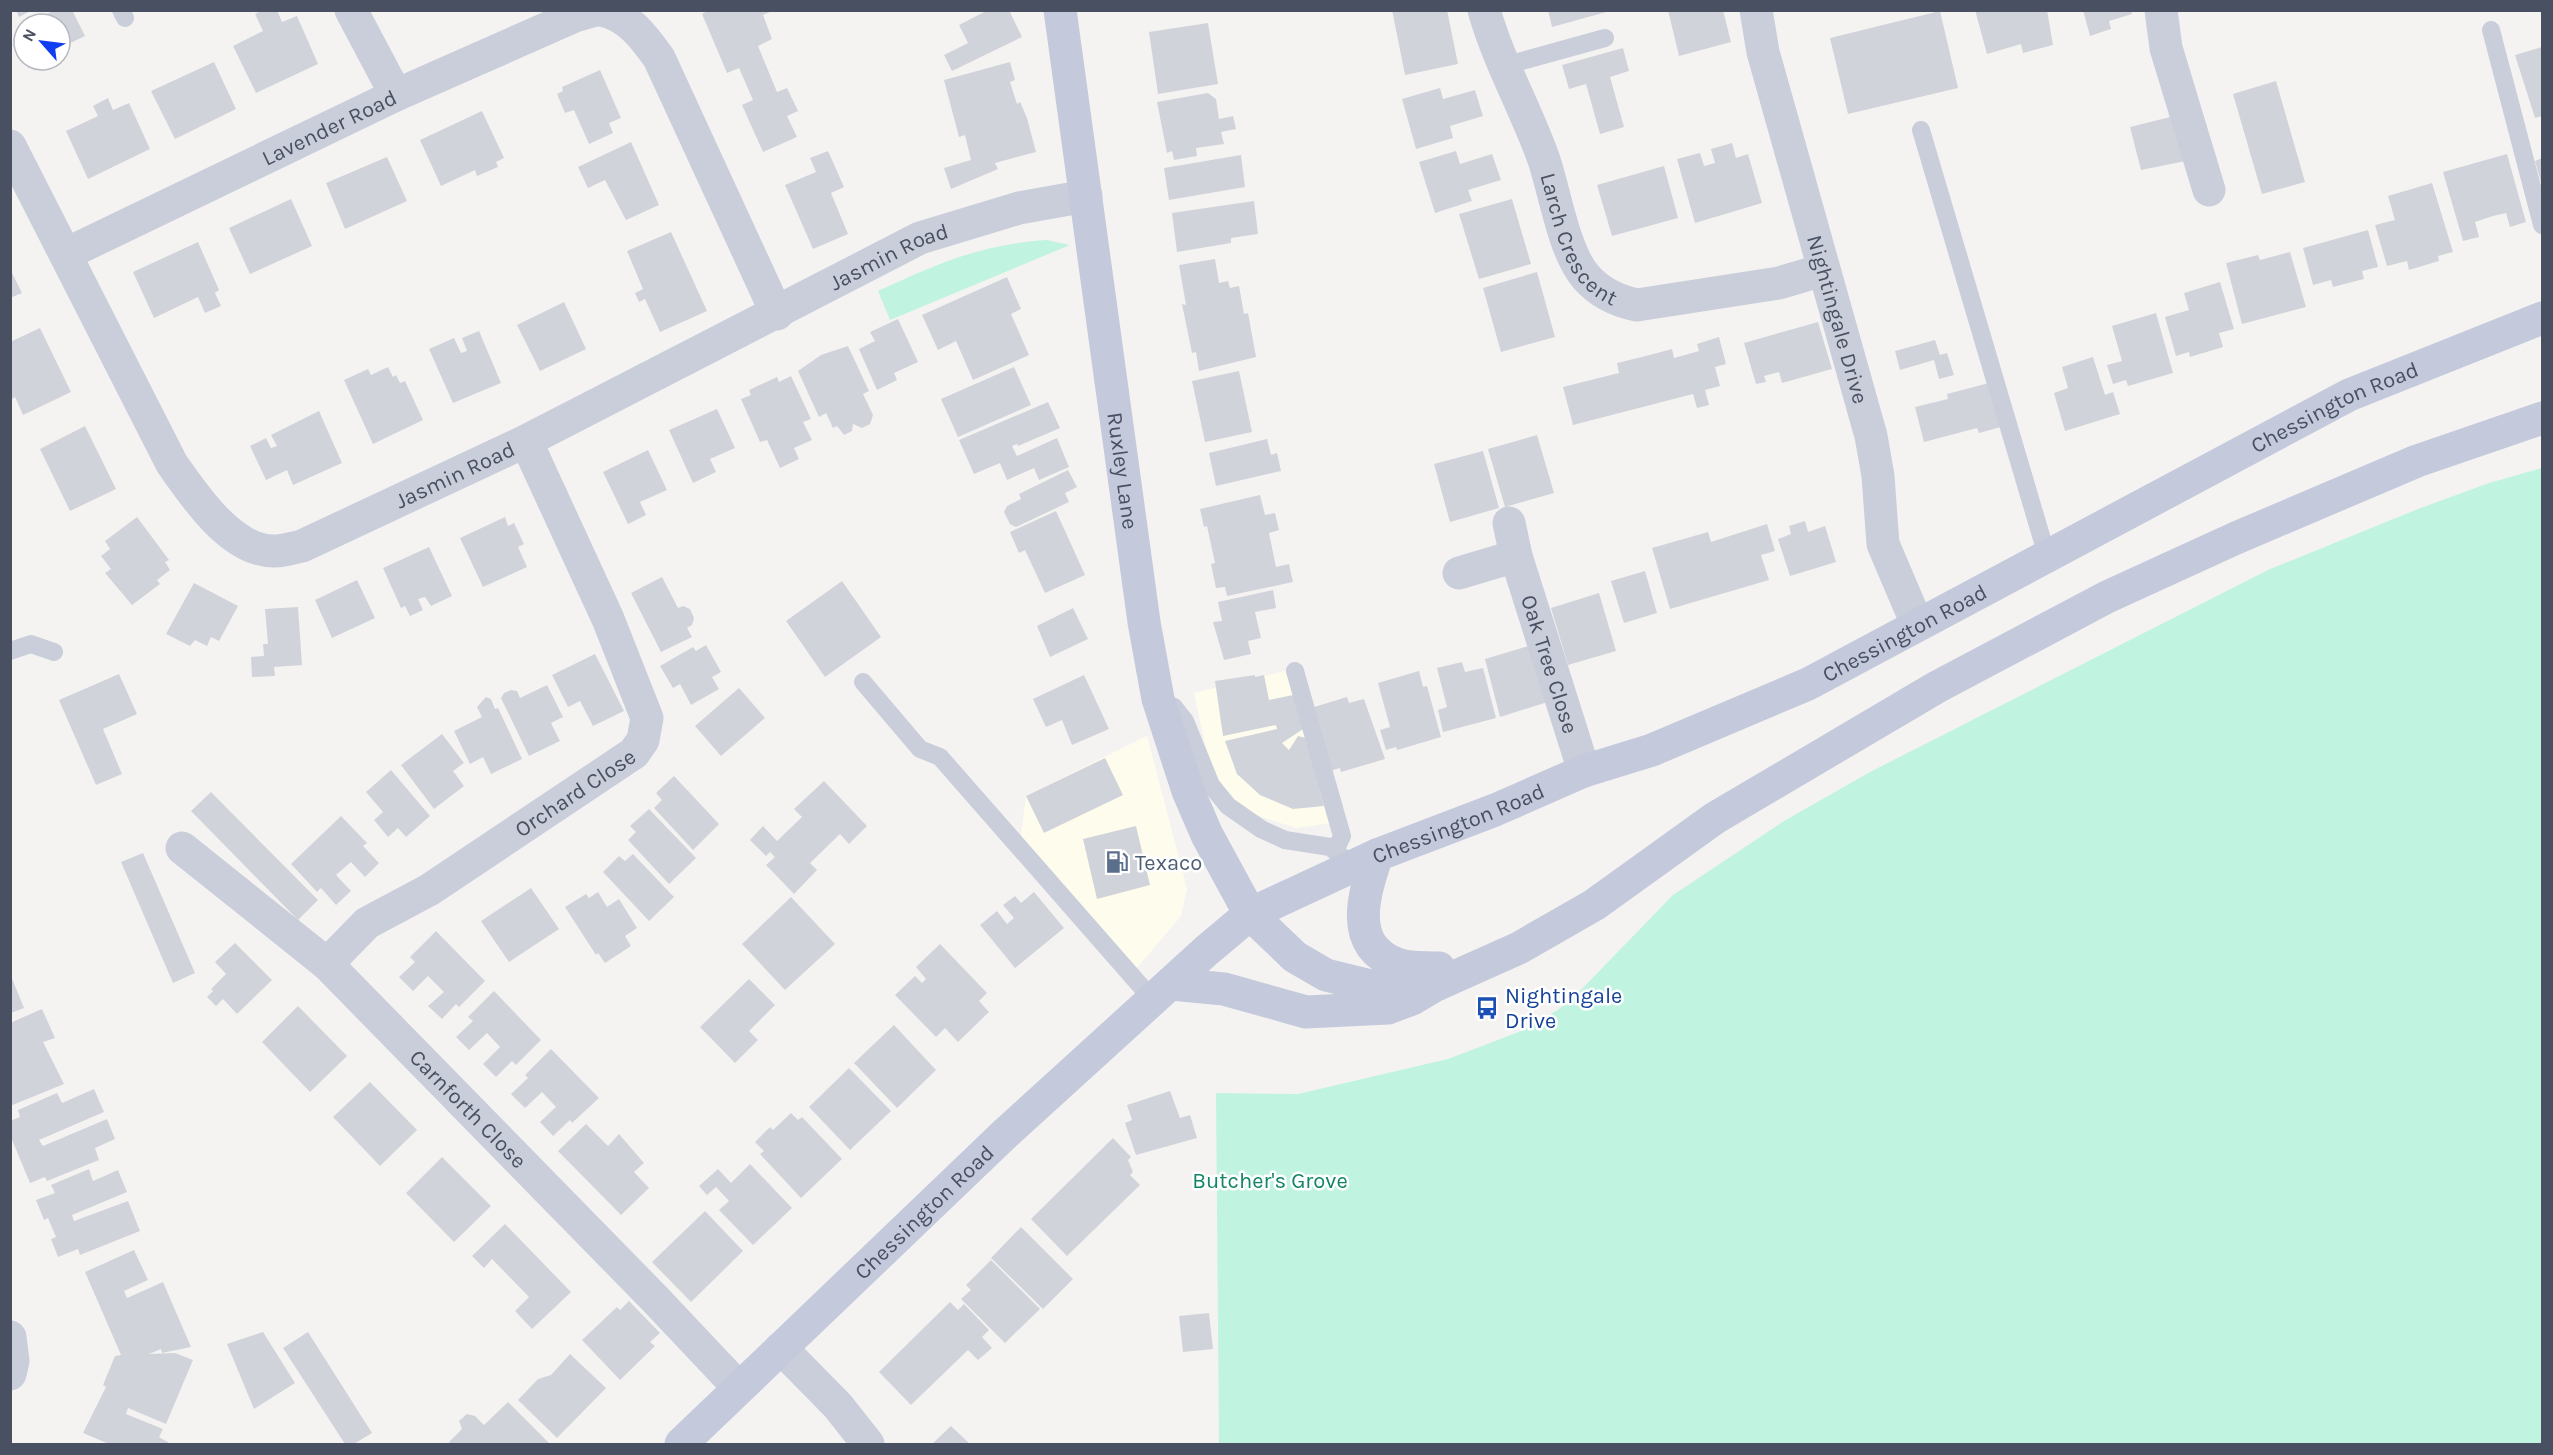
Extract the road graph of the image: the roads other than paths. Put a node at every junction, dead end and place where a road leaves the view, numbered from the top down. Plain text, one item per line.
1 (351, 10) edge
2 (1060, 10) edge
3 (1484, 10) edge
4 (1756, 10) edge
5 (2162, 10) edge
6 (607, 11) edge
7 (2491, 30) dead end
8 (1605, 38) dead end
9 (1504, 66) junction
10 (396, 95) junction
11 (1921, 130) dead end
12 (10, 146) edge
13 (2209, 190) dead end
14 (1086, 196) junction
15 (2542, 225) edge
16 (66, 254) junction
17 (1823, 270) junction
18 (777, 314) junction
19 (2542, 318) edge
20 (2542, 418) edge
21 (526, 441) junction
22 (1509, 523) dead end
23 (1516, 556) junction
24 (2047, 556) junction
25 (1459, 573) dead end
26 (1917, 624) junction
27 (10, 651) edge
28 (54, 652) dead end
29 (1295, 671) dead end
30 (863, 682) dead end
31 (1158, 699) junction
32 (1584, 771) junction
33 (182, 848) dead end
34 (1355, 858) junction
35 (1250, 914) junction
36 (1492, 961) junction
37 (327, 964) junction
38 (1434, 986) junction
39 (1162, 992) junction
40 (10, 1337) edge
41 (781, 1348) junction
42 (10, 1374) edge
43 (739, 1388) junction
44 (681, 1444) edge
45 (868, 1444) edge

1 - 10 street
2 - 14 main road, Ruxley Lane
3 - 9 street, Larch Crescent
4 - 17 street, Nightingale Drive
5 - 13 street
6 - 10 street, Lavender Road
6 - 18 street, Lavender Road
7 - 15 lane
8 - 9 lane
9 - 17 street, Larch Crescent
10 - 16 street, Lavender Road
11 - 24 lane
12 - 16 street, Jasmin Road
14 - 18 street, Jasmin Road
14 - 31 main road, Ruxley Lane
16 - 21 street, Jasmin Road
17 - 26 street, Nightingale Drive
18 - 21 street, Jasmin Road
19 - 24 main road, Chessington Road
20 - 36 main road
21 - 37 street, Orchard Close
22 - 23 street, Oak Tree Close
23 - 25 street
23 - 32 street, Oak Tree Close
24 - 26 main road, Chessington Road
26 - 32 main road, Chessington Road
27 - 28 lane
29 - 34 lane
30 - 39 lane
31 - 34 lane
31 - 35 main road, Ruxley Lane
32 - 34 main road, Chessington Road
33 - 37 street, Carnforth Close
34 - 35 main road, Chessington Road
34 - 36 main road
35 - 38 main road
35 - 39 main road, Chessington Road
36 - 38 main road
37 - 43 street, Carnforth Close
38 - 39 main road
39 - 41 main road, Chessington Road
40 - 42 street
41 - 43 main road, Chessington Road
41 - 45 street
43 - 44 main road, Chessington Road

